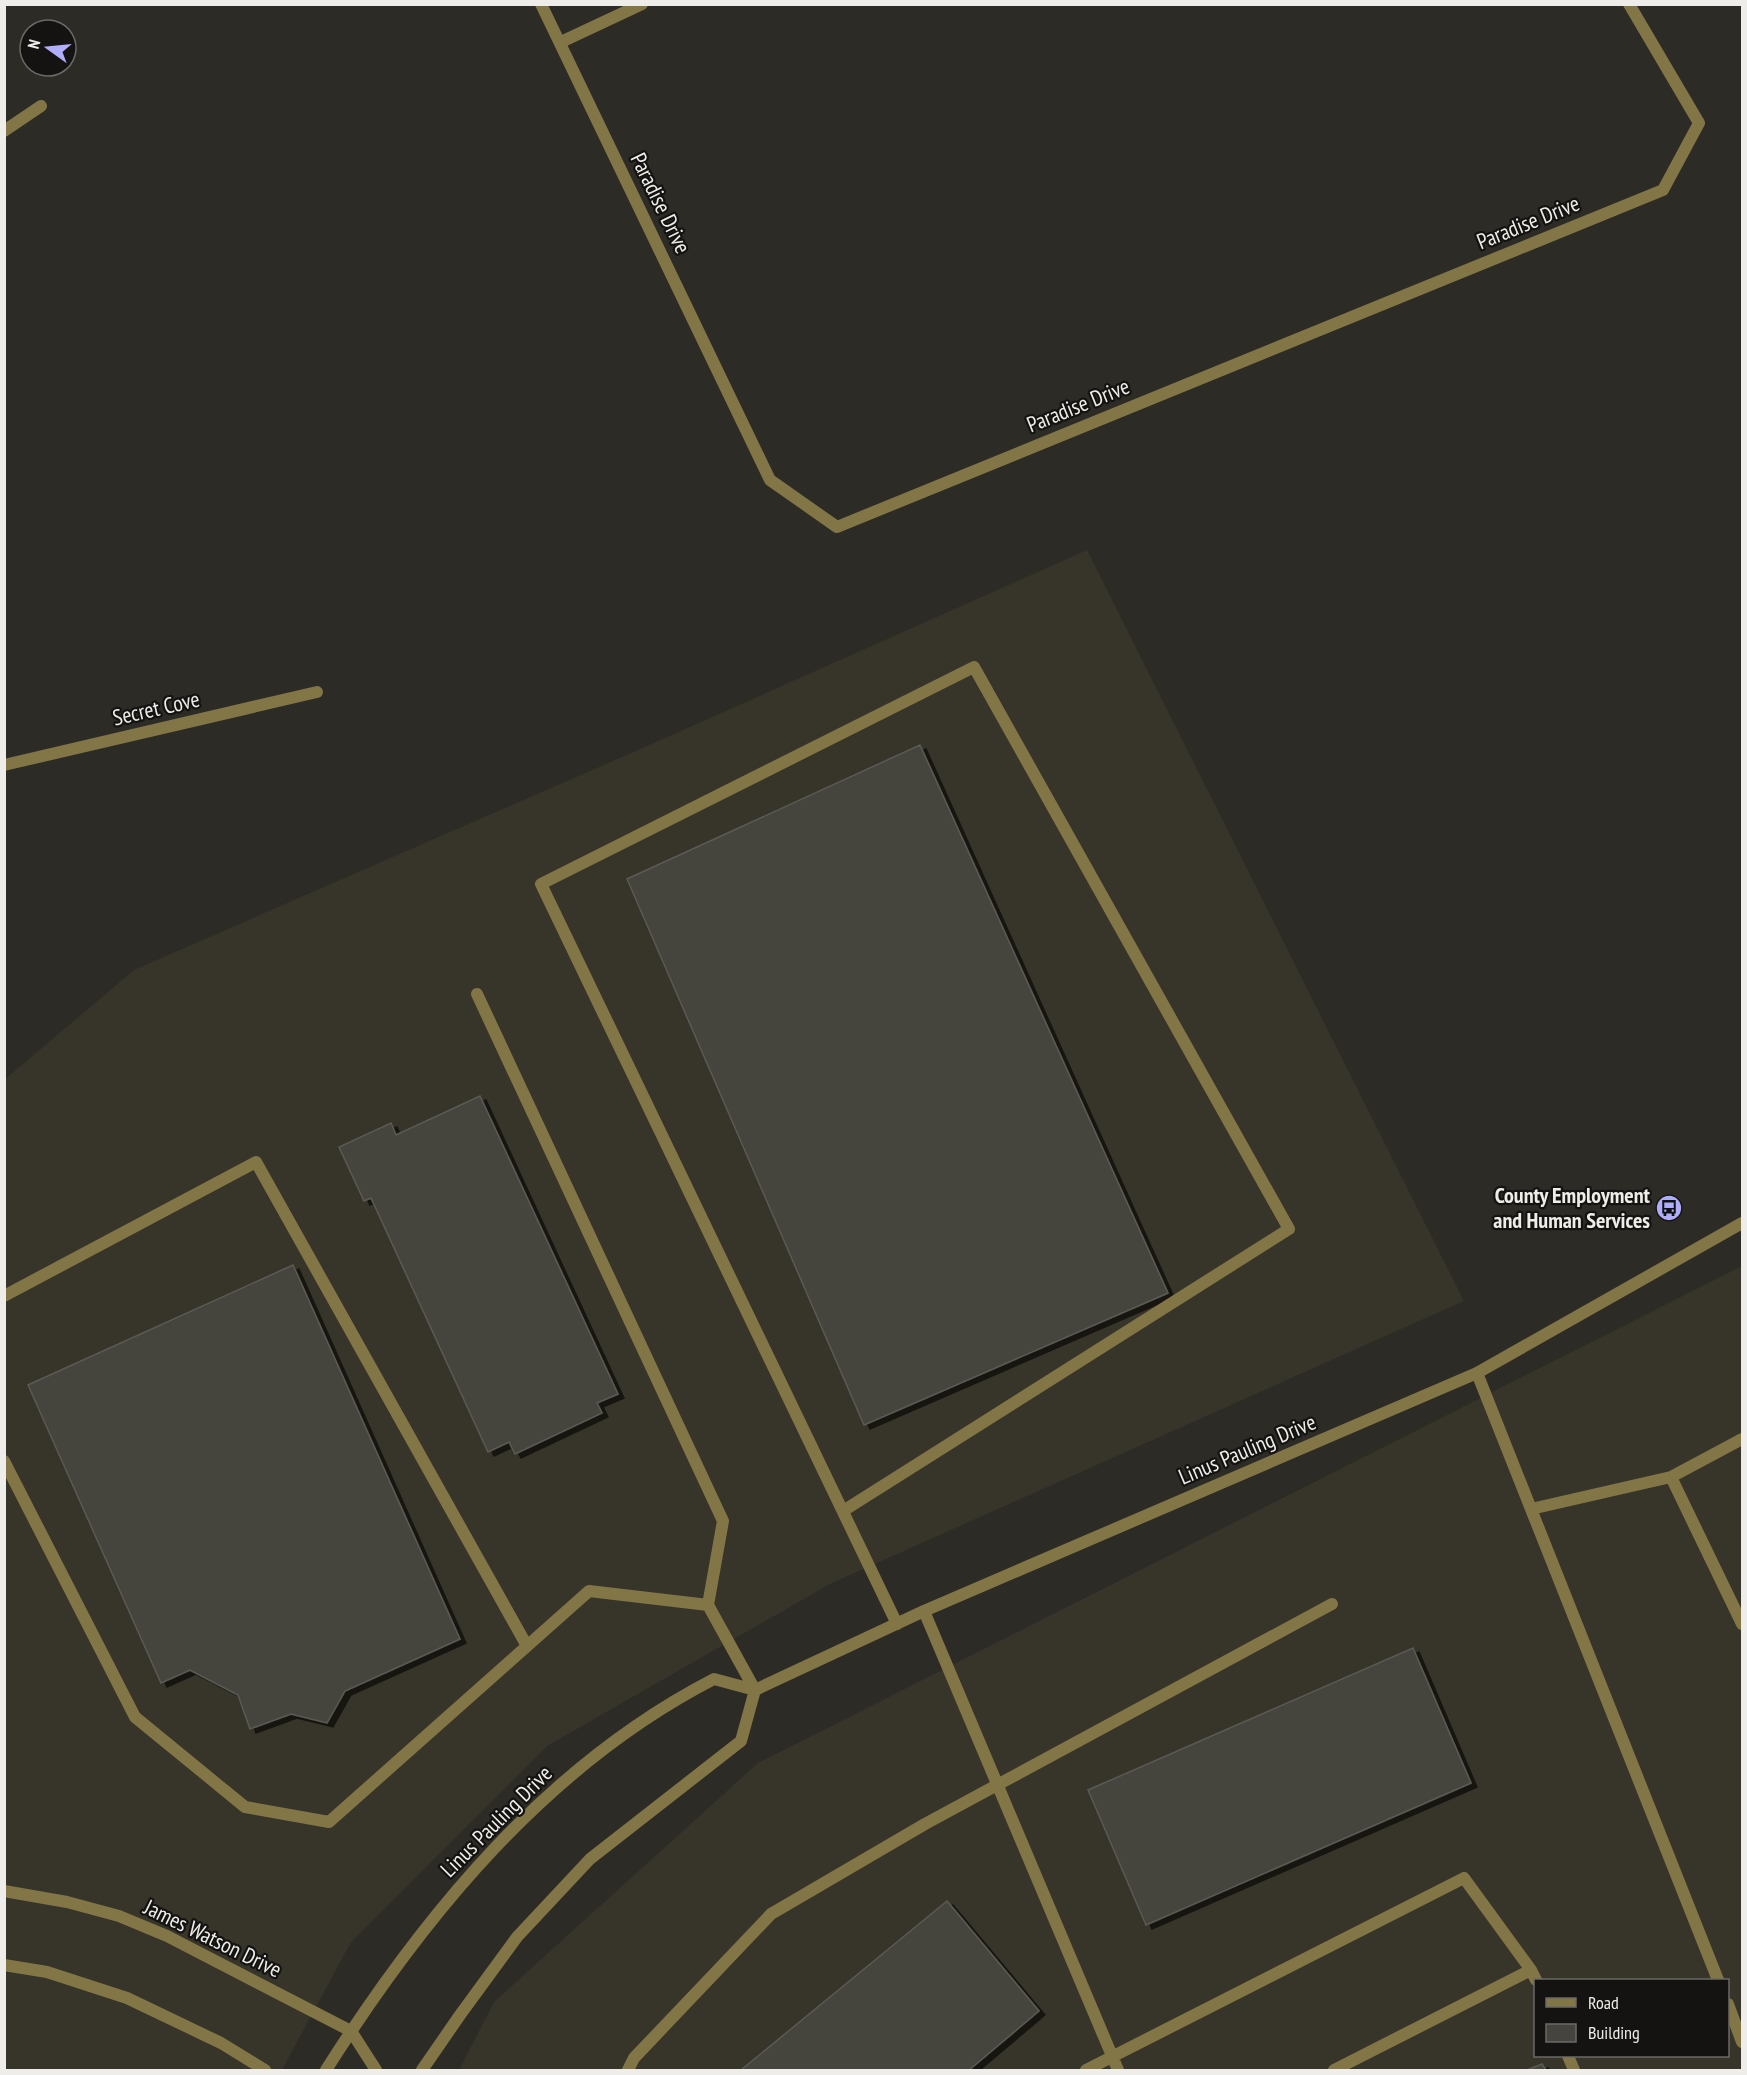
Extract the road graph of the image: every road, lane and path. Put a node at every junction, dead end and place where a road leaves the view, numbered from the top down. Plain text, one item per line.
1 (542, 4) edge
2 (642, 4) edge
3 (1629, 4) edge
4 (561, 42) junction
5 (41, 106) dead end
6 (4, 130) edge
7 (317, 692) dead end
8 (4, 765) edge
9 (477, 994) dead end
10 (1743, 1222) edge
11 (4, 1296) edge
12 (1477, 1373) junction
13 (1743, 1438) edge
14 (4, 1461) edge
15 (1671, 1477) junction
16 (1531, 1509) junction
17 (843, 1511) junction
18 (1332, 1604) dead end
19 (708, 1605) junction
20 (924, 1611) junction
21 (897, 1624) junction
22 (1743, 1624) edge
23 (527, 1646) junction
24 (755, 1690) junction
25 (999, 1785) junction
26 (4, 1891) edge
27 (4, 1965) edge
28 (1533, 1975) edge
29 (1718, 1979) edge
30 (1729, 2007) edge
31 (351, 2031) junction
32 (1743, 2042) edge
33 (1112, 2057) junction
34 (265, 2070) edge
35 (326, 2070) edge
36 (376, 2070) edge
37 (422, 2070) edge
38 (628, 2070) edge
39 (1086, 2070) edge
40 (1118, 2070) edge
41 (1334, 2070) edge

1 - 4 street, Paradise Drive
2 - 4 street
3 - 4 street, Paradise Drive
5 - 6 street
7 - 8 street, Secret Cove
9 - 19 street
10 - 12 street, Linus Pauling Drive
11 - 23 street
12 - 16 street
12 - 20 street, Linus Pauling Drive
13 - 15 street
14 - 23 street
15 - 16 street
15 - 22 street
16 - 29 street
17 - 17 street
17 - 21 street
18 - 25 street
19 - 23 street
19 - 24 street
20 - 21 street, Linus Pauling Drive
20 - 25 street
21 - 24 street, Linus Pauling Drive
24 - 31 street, Linus Pauling Drive
24 - 37 street
25 - 33 street
25 - 38 street
26 - 31 street, James Watson Drive
27 - 34 street
28 - 33 street
28 - 41 street
30 - 32 street
31 - 35 street, Linus Pauling Drive
31 - 36 street
33 - 39 street
33 - 40 street

